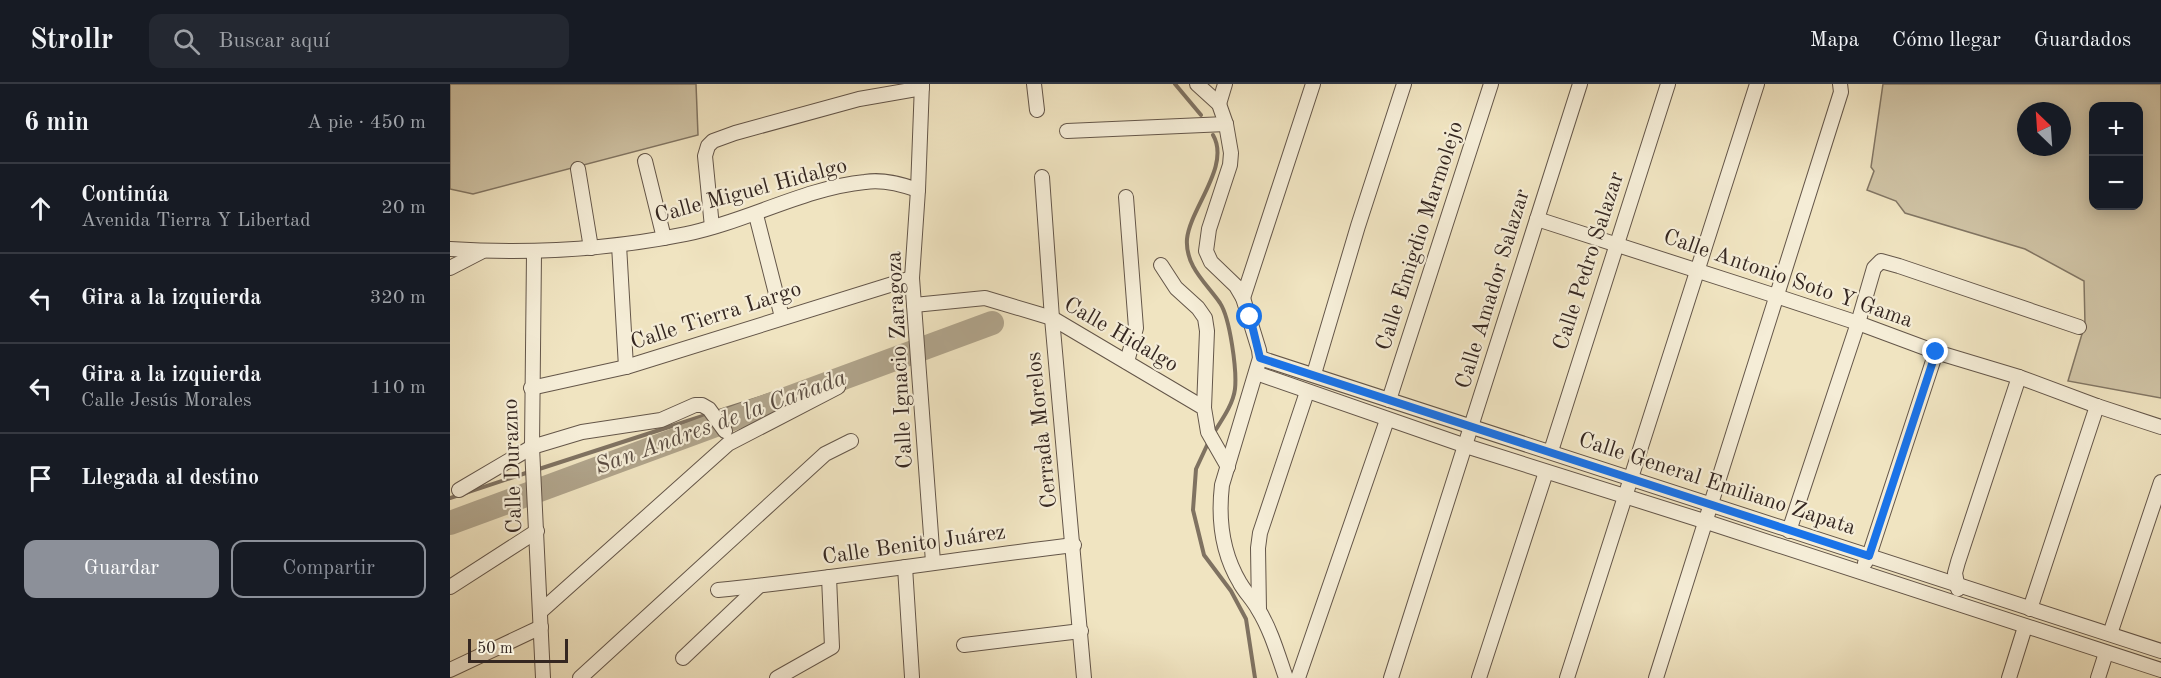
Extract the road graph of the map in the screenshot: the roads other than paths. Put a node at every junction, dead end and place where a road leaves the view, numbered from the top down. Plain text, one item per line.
1 (1034, 84) edge
2 (1197, 84) edge
3 (1225, 84) edge
4 (1313, 84) edge
5 (1404, 84) edge
6 (1491, 84) edge
7 (1580, 84) edge
8 (1668, 84) edge
9 (1757, 84) edge
10 (1841, 85) edge
11 (922, 86) edge
12 (1218, 104) junction
13 (1037, 110) dead end
14 (1226, 124) junction
15 (1067, 131) dead end
16 (645, 161) dead end
17 (578, 169) dead end
18 (1042, 177) dead end
19 (918, 190) junction
20 (1126, 197) dead end
21 (756, 215) junction
22 (1537, 219) junction
23 (712, 227) junction
24 (664, 238) junction
25 (1616, 243) junction
26 (619, 245) junction
27 (591, 248) junction
28 (450, 249) edge
29 (483, 251) junction
30 (534, 253) junction
31 (1161, 265) dead end
32 (450, 268) edge
33 (1696, 270) junction
34 (912, 278) junction
35 (1776, 296) junction
36 (1243, 298) junction
37 (915, 305) junction
38 (782, 317) junction
39 (1052, 318) junction
40 (1858, 323) junction
41 (2079, 327) dead end
42 (1936, 352) junction
43 (1260, 358) junction
44 (1127, 362) junction
45 (626, 367) junction
46 (1256, 373) junction
47 (1314, 374) junction
48 (2019, 377) junction
49 (838, 387) dead end
50 (531, 388) junction
51 (1306, 392) junction
52 (1389, 400) junction
53 (2097, 406) junction
54 (1204, 408) junction
55 (1387, 420) junction
56 (1472, 427) junction
57 (2161, 427) edge
58 (725, 431) dead end
59 (851, 441) dead end
60 (1466, 446) junction
61 (532, 447) junction
62 (1551, 451) junction
63 (1228, 467) junction
64 (1546, 472) junction
65 (1630, 479) junction
66 (2161, 482) edge
67 (459, 490) dead end
68 (1626, 496) junction
69 (1710, 505) junction
70 (1707, 522) junction
71 (537, 531) junction
72 (1789, 531) junction
73 (1074, 545) junction
74 (1869, 556) junction
75 (933, 562) junction
76 (905, 567) junction
77 (1860, 572) junction
78 (829, 577) junction
79 (1956, 583) junction
80 (759, 586) junction
81 (450, 587) edge
82 (718, 590) dead end
83 (1966, 608) junction
84 (2030, 609) junction
85 (1259, 610) junction
86 (540, 612) junction
87 (541, 627) junction
88 (2025, 627) junction
89 (1081, 631) junction
90 (2110, 634) junction
91 (964, 645) dead end
92 (2161, 651) edge
93 (2106, 653) junction
94 (683, 658) dead end
95 (450, 670) edge
96 (2161, 670) edge
97 (912, 677) edge
98 (543, 678) edge
99 (580, 678) edge
100 (777, 678) edge
101 (1084, 678) edge
102 (1286, 678) edge
103 (1298, 678) edge
104 (1391, 678) edge
105 (1479, 678) edge
106 (1567, 678) edge
107 (1656, 678) edge
108 (2008, 678) edge
109 (2098, 678) edge

1 - 13 street
2 - 12 street
3 - 12 street
4 - 36 street
5 - 47 street
6 - 52 street, Calle Emigdio Marmolejo
7 - 22 street, Calle Amador Salazar
8 - 25 street, Calle Pedro Salazar
9 - 33 street
10 - 35 street
11 - 19 street, Calle Ignacio Zaragoza
11 - 23 street
12 - 14 street
14 - 15 street
14 - 36 street
16 - 24 street
17 - 27 street
18 - 39 street, Cerrada Morelos
19 - 21 street, Calle Miguel Hidalgo
19 - 34 street, Calle Ignacio Zaragoza
20 - 44 street
21 - 23 street, Calle Miguel Hidalgo
21 - 38 street
22 - 25 street, Calle Antonio Soto Y Gama
22 - 56 street, Calle Amador Salazar
23 - 24 street, Calle Miguel Hidalgo
24 - 26 street, Calle Miguel Hidalgo
25 - 33 street, Calle Antonio Soto Y Gama
25 - 62 street, Calle Pedro Salazar
26 - 27 street, Calle Miguel Hidalgo
26 - 45 street
27 - 30 street, Calle Miguel Hidalgo
28 - 29 street, Calle Miguel Hidalgo
29 - 30 street, Calle Miguel Hidalgo
29 - 32 street
30 - 50 street, Calle Durazno
31 - 54 street
33 - 35 street, Calle Antonio Soto Y Gama
33 - 65 street
34 - 37 street, Calle Ignacio Zaragoza
34 - 38 street, Calle Tierra Largo
35 - 40 street, Calle Antonio Soto Y Gama
35 - 69 street
36 - 43 street
37 - 39 street, Calle Hidalgo
37 - 75 street, Calle Ignacio Zaragoza
38 - 45 street, Calle Tierra Largo
39 - 44 street, Calle Hidalgo
39 - 73 street, Cerrada Morelos
40 - 41 street
40 - 42 street, Calle Antonio Soto Y Gama
40 - 72 street
42 - 48 street, Calle Antonio Soto Y Gama
42 - 74 street
43 - 46 street
43 - 47 street, Calle General Emiliano Zapata
44 - 54 street, Calle Hidalgo
45 - 50 street, Calle Tierra Largo
46 - 51 street, Calle General Emiliano Zapata
46 - 63 street
47 - 52 street, Calle General Emiliano Zapata
48 - 53 street, Calle Antonio Soto Y Gama
48 - 79 street
49 - 86 street
50 - 61 street, Calle Durazno
51 - 55 street, Calle General Emiliano Zapata
51 - 85 street
52 - 56 street, Calle General Emiliano Zapata
53 - 57 street, Calle Antonio Soto Y Gama
53 - 84 street
54 - 63 street
55 - 60 street, Calle General Emiliano Zapata
55 - 103 street
56 - 60 street, Calle Amador Salazar
56 - 62 street, Calle General Emiliano Zapata
58 - 61 street
59 - 99 street
60 - 64 street, Calle General Emiliano Zapata
60 - 104 street, Calle Amador Salazar
61 - 67 street
61 - 71 street, Calle Durazno
62 - 65 street, Calle General Emiliano Zapata
63 - 85 street
64 - 68 street, Calle General Emiliano Zapata
64 - 105 street
65 - 68 street
65 - 69 street, Calle General Emiliano Zapata
66 - 90 street
68 - 70 street, Calle General Emiliano Zapata
68 - 106 street
69 - 70 street
69 - 72 street, Calle General Emiliano Zapata
70 - 77 street, Calle General Emiliano Zapata
70 - 107 street
71 - 81 street
71 - 86 street, Calle Durazno
72 - 74 street, Calle General Emiliano Zapata
73 - 75 street, Calle Benito Juárez
73 - 89 street, Cerrada Morelos
74 - 77 street
74 - 79 street, Calle General Emiliano Zapata
75 - 76 street, Calle Benito Juárez
76 - 78 street, Calle Benito Juárez
76 - 97 street
77 - 83 street, Calle General Emiliano Zapata
78 - 80 street, Calle Benito Juárez
78 - 100 street
79 - 83 street
79 - 84 street, Calle General Emiliano Zapata
80 - 82 street, Calle Benito Juárez
80 - 94 street
83 - 88 street, Calle General Emiliano Zapata
84 - 90 street, Calle General Emiliano Zapata
85 - 102 street
86 - 87 street, Calle Durazno
87 - 95 street
87 - 98 street, Calle Durazno
88 - 93 street, Calle General Emiliano Zapata
88 - 108 street
89 - 91 street
89 - 101 street, Cerrada Morelos
90 - 92 street, Calle General Emiliano Zapata
93 - 96 street, Calle General Emiliano Zapata
93 - 109 street

